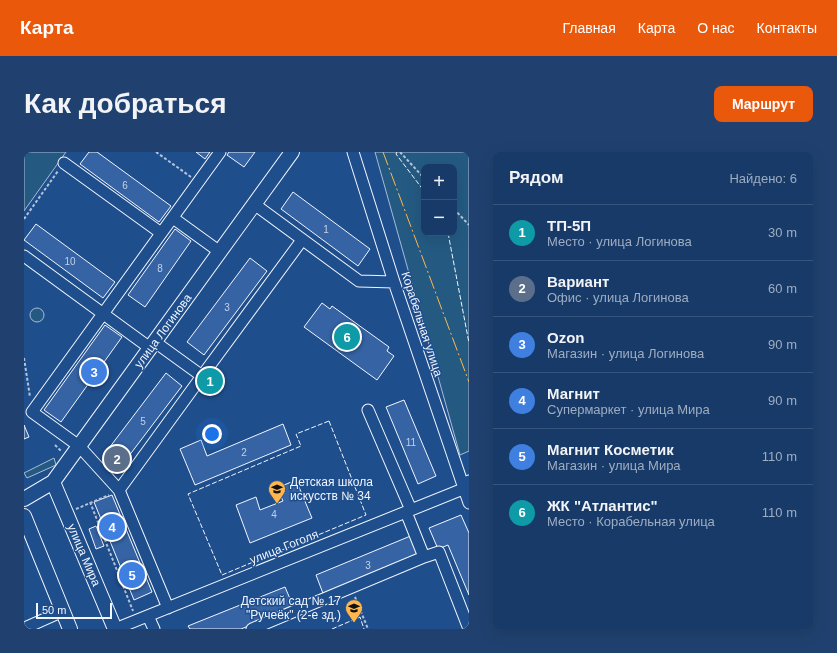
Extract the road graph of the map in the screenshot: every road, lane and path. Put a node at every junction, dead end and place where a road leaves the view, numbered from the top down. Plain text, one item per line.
1 (156, 152) edge
2 (220, 152) edge
3 (292, 152) edge
4 (353, 152) edge
5 (400, 152) edge
6 (64, 163) joint
7 (421, 175) edge
8 (198, 182) junction
9 (254, 204) junction
10 (457, 212) edge
11 (173, 218) junction
12 (24, 219) edge
13 (469, 225) edge
14 (161, 233) junction
15 (302, 240) junction
16 (220, 252) junction
17 (24, 256) edge
18 (394, 282) junction
19 (103, 314) junction
20 (152, 345) junction
21 (24, 358) edge
22 (202, 376) junction
23 (368, 410) dead end
24 (32, 412) junction
25 (55, 445) dead end
26 (79, 446) junction
27 (61, 450) dead end
28 (53, 482) junction
29 (466, 485) edge
30 (119, 490) junction
31 (24, 500) edge
32 (90, 502) junction
33 (469, 503) edge
34 (72, 510) dead end
35 (408, 511) junction
36 (24, 516) edge
37 (424, 557) junction
38 (351, 587) junction
39 (168, 608) junction
40 (63, 611) junction
41 (148, 616) junction
42 (137, 620) junction
43 (27, 627) dead end
44 (70, 629) edge
45 (115, 629) edge
46 (154, 629) edge
47 (252, 629) edge
48 (368, 629) edge
49 (468, 629) edge

1 - 8 path
2 - 8 street
3 - 9 main road, улица Логинова
4 - 18 street, Корабельная улица
5 - 7 path
6 - 12 path
6 - 14 street
8 - 11 street
9 - 15 street
9 - 16 main road, улица Логинова
10 - 13 path
11 - 14 street
11 - 16 street
14 - 19 street
15 - 18 street
15 - 22 street
16 - 20 main road, улица Логинова
17 - 19 street
18 - 29 street, Корабельная улица
19 - 20 street
19 - 24 street
20 - 22 street
20 - 26 main road, улица Логинова
21 - 24 path
22 - 30 street
23 - 35 street
24 - 26 street
25 - 27 path
26 - 28 main road, улица Логинова
26 - 30 street
28 - 31 main road, улица Логинова
28 - 45 main road, улица Мира
29 - 33 street, Корабельная улица
29 - 35 street, улица Гоголя
30 - 32 path
30 - 39 street
32 - 34 path
32 - 42 path
35 - 37 street
35 - 39 street, улица Гоголя
36 - 40 main road
37 - 38 street
37 - 49 street
38 - 47 street
38 - 48 path
39 - 41 street, улица Гоголя
40 - 43 street
40 - 44 main road
41 - 42 street, улица Гоголя
41 - 46 street
42 - 45 street, улица Гоголя

